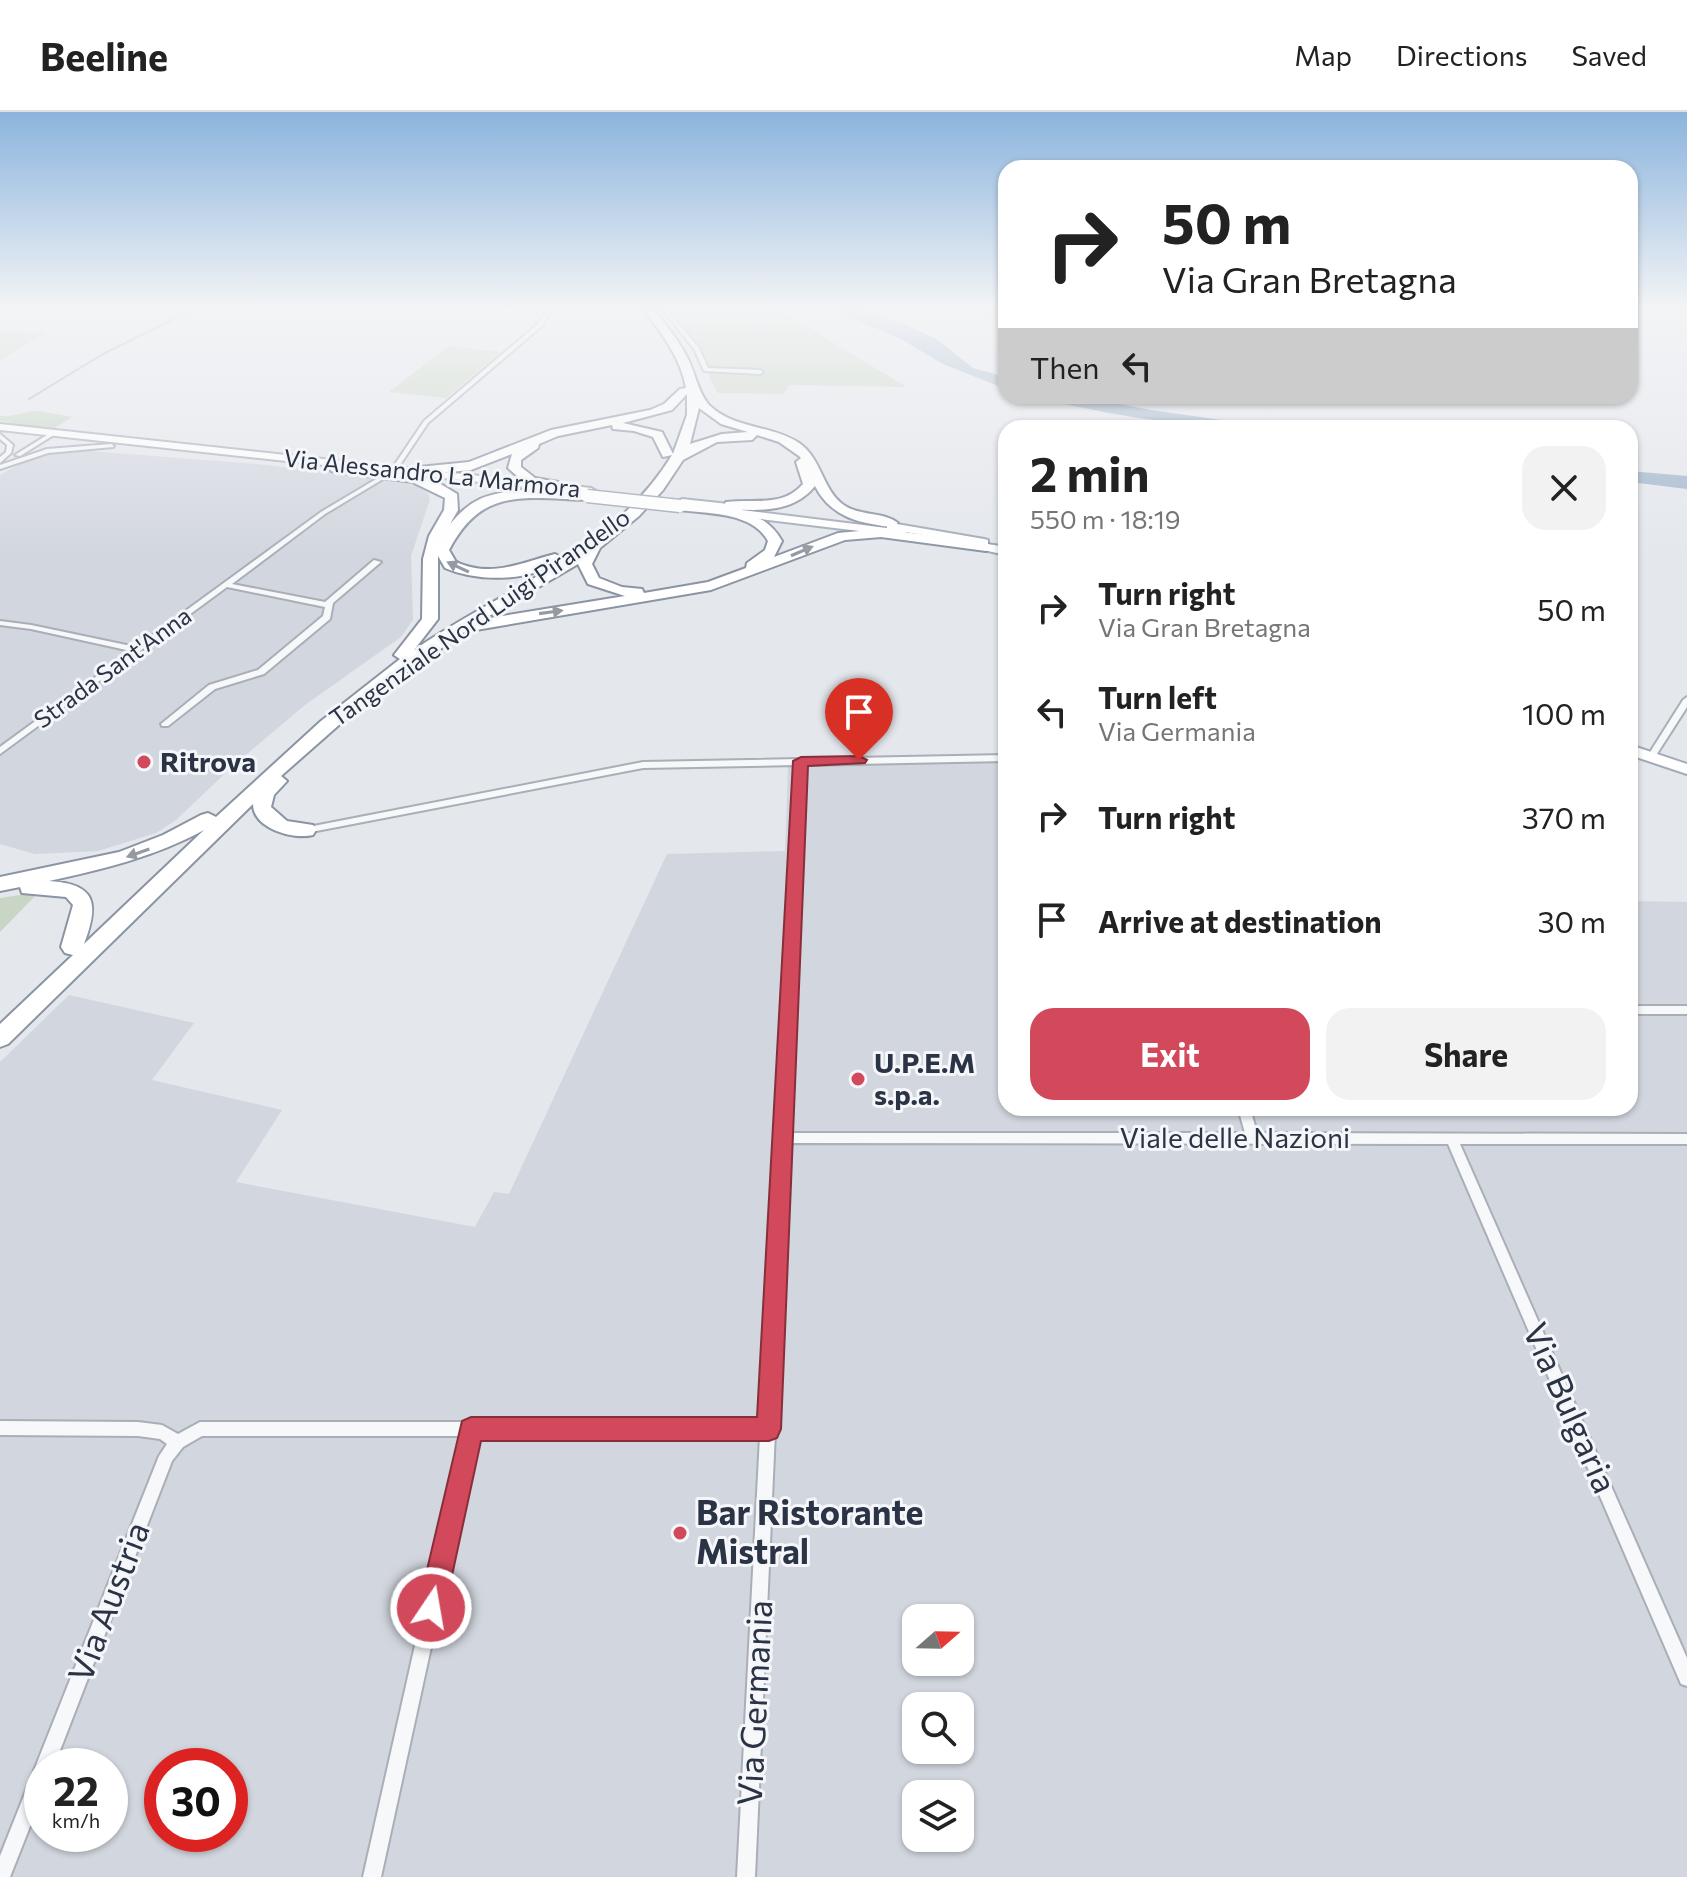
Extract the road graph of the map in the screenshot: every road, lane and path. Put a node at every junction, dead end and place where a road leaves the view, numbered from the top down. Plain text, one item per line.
1 (461, 392) edge
2 (686, 392) edge
3 (689, 392) edge
4 (691, 392) edge
5 (0, 427) edge
6 (55, 432) junction
7 (0, 435) edge
8 (44, 439) junction
9 (111, 446) junction
10 (672, 455) junction
11 (398, 464) dead end
12 (0, 465) edge
13 (336, 468) junction
14 (410, 472) junction
15 (380, 479) dead end
16 (589, 494) junction
17 (681, 504) junction
18 (959, 538) junction
19 (595, 544) junction
20 (986, 547) junction
21 (998, 547) edge
22 (998, 548) edge
23 (559, 556) junction
24 (377, 562) dead end
25 (226, 585) junction
26 (328, 605) junction
27 (0, 623) edge
28 (448, 635) junction
29 (137, 650) junction
30 (402, 655) junction
31 (1687, 700) edge
32 (165, 724) dead end
33 (321, 731) junction
34 (0, 751) edge
35 (1638, 753) edge
36 (1651, 757) junction
37 (998, 758) edge
38 (801, 761) junction
39 (1687, 769) edge
40 (208, 819) junction
41 (306, 830) joint
42 (183, 850) junction
43 (0, 884) edge
44 (0, 893) edge
45 (72, 947) junction
46 (1638, 1010) edge
47 (1687, 1010) edge
48 (0, 1017) edge
49 (0, 1038) edge
50 (1246, 1116) edge
51 (1252, 1137) junction
52 (783, 1138) junction
53 (1452, 1139) junction
54 (1685, 1140) edge
55 (0, 1428) edge
56 (471, 1429) junction
57 (769, 1429) junction
58 (178, 1442) junction
59 (1687, 1678) edge
60 (52, 1748) edge
61 (24, 1819) edge
62 (1, 1877) edge
63 (372, 1877) edge
64 (746, 1877) edge

1 - 11 street
2 - 14 highway
3 - 10 highway, Tangenziale Nord Luigi Pirandello
4 - 18 highway
5 - 6 main road, Via Alessandro La Marmora
6 - 8 street
6 - 14 main road, Via Alessandro La Marmora
7 - 8 main road, Via Alessandro La Marmora
7 - 12 street
8 - 9 main road, Via Alessandro La Marmora
8 - 12 street
9 - 12 street
9 - 13 main road, Via Alessandro La Marmora
10 - 16 highway
10 - 17 highway
10 - 19 highway, Tangenziale Nord Luigi Pirandello
10 - 23 highway, Tangenziale Nord Luigi Pirandello
13 - 16 main road, Via Alessandro La Marmora
13 - 30 highway
14 - 16 main road, Via Alessandro La Marmora
15 - 25 street, Strada Sant'Anna
16 - 17 main road, Via Alessandro La Marmora, bridge
23 -> 16 highway
17 - 18 main road, Via Alessandro La Marmora
17 - 19 highway
17 - 20 main road, Via Alessandro La Marmora
18 - 21 main road, Via Alessandro La Marmora
19 - 28 highway, Tangenziale Nord Luigi Pirandello
20 - 22 main road, Via Alessandro La Marmora
28 -> 20 highway
23 - 30 highway, Tangenziale Nord Luigi Pirandello
24 - 26 street
25 - 26 street
25 - 29 street, Strada Sant'Anna
26 - 32 street
27 - 29 street
28 - 33 highway, Tangenziale Nord Luigi Pirandello
29 - 34 street, Strada Sant'Anna
30 - 40 highway, Tangenziale Nord Luigi Pirandello
31 - 36 street
33 - 41 highway
33 - 42 highway, Tangenziale Nord Luigi Pirandello
35 - 36 main road
36 - 39 main road
37 - 38 street
38 - 41 street
38 - 52 street, Via Germania
40 - 42 highway, Tangenziale Nord Luigi Pirandello
40 -> 43 highway
42 - 45 highway
42 - 49 highway
44 - 45 highway
45 - 48 highway
46 - 47 street
50 - 51 street
51 - 52 street, Viale delle Nazioni
51 - 53 street, Viale delle Nazioni
52 - 57 street, Via Germania
53 - 54 street, Viale delle Nazioni
53 - 59 street, Via Bulgaria
55 - 58 street
56 - 57 street
56 - 58 street
56 - 63 street
57 - 64 street, Via Germania
58 - 60 street, Via Austria
61 - 62 street

